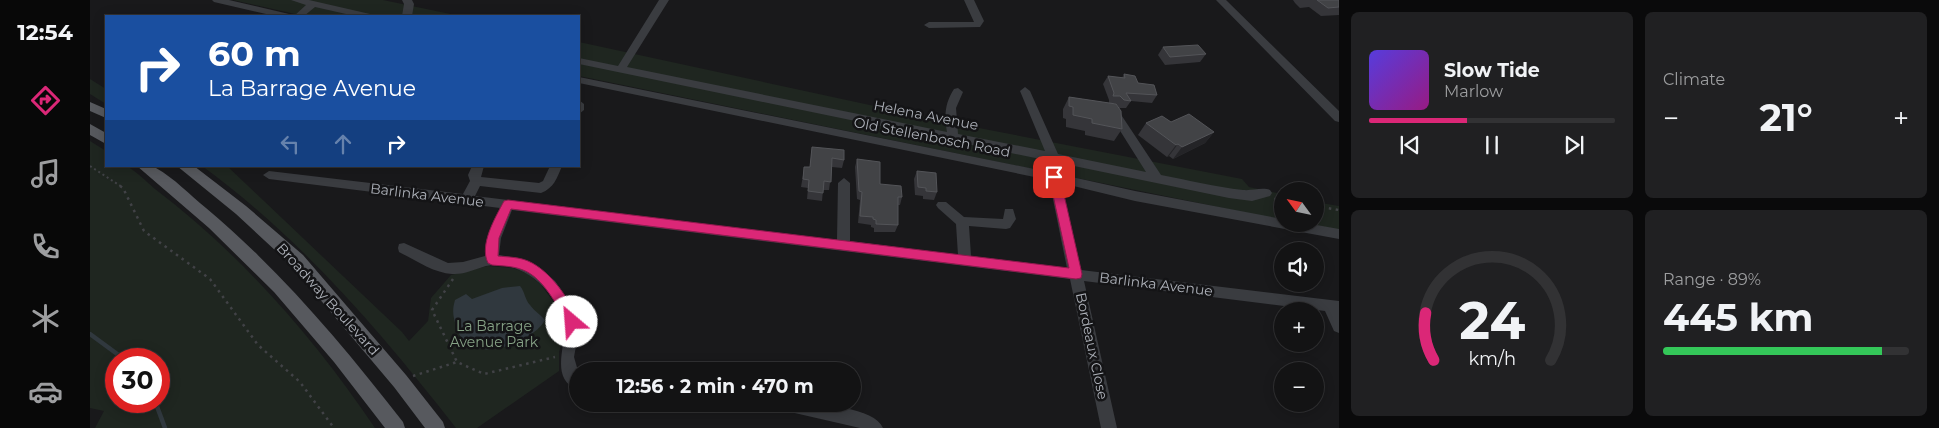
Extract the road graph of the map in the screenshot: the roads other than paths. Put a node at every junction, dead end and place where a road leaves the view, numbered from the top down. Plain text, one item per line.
1 (217, 0) edge
2 (296, 0) edge
3 (407, 0) edge
4 (664, 0) edge
5 (969, 0) edge
6 (1222, 0) edge
7 (313, 4) junction
8 (282, 15) edge
9 (300, 15) edge
10 (362, 15) edge
11 (407, 15) edge
12 (929, 25) dead end
13 (580, 61) edge
14 (620, 70) junction
15 (580, 80) edge
16 (691, 84) junction
17 (1026, 91) dead end
18 (958, 92) dead end
19 (683, 102) junction
20 (90, 106) edge
21 (1111, 108) edge
22 (105, 114) edge
23 (1339, 118) edge
24 (90, 129) edge
25 (953, 136) junction
26 (105, 138) edge
27 (1053, 156) junction
28 (145, 167) edge
29 (185, 167) edge
30 (478, 167) edge
31 (556, 167) edge
32 (1132, 173) junction
33 (269, 175) dead end
34 (1054, 177) junction
35 (1156, 178) junction
36 (476, 181) junction
37 (844, 183) dead end
38 (1266, 193) dead end
39 (1135, 196) junction
40 (467, 200) junction
41 (508, 204) junction
42 (942, 204) dead end
43 (1009, 212) dead end
44 (962, 222) junction
45 (1339, 234) edge
46 (843, 245) junction
47 (404, 248) dead end
48 (492, 260) junction
49 (965, 260) junction
50 (1076, 274) junction
51 (1334, 306) edge
52 (1339, 327) edge
53 (569, 373) edge
54 (824, 412) edge
55 (396, 428) edge
56 (436, 428) edge
57 (875, 428) edge
58 (1109, 428) edge

1 - 8 street
2 - 7 street
3 - 11 street
4 - 14 street
5 - 12 street
6 - 23 street
7 - 9 street
7 - 10 street
13 - 14 street, Helena Avenue
14 - 16 street, Helena Avenue
15 - 19 street, Old Stellenbosch Road
16 - 19 street
16 - 25 street, Helena Avenue
17 - 27 street
18 - 25 street
19 - 34 street, Old Stellenbosch Road
20 - 22 main road
21 - 35 street
24 - 26 main road
25 - 27 street, Helena Avenue
27 - 32 street, Helena Avenue
28 - 55 main road, Broadway Boulevard
29 - 56 main road, Broadway Boulevard
30 - 36 street
31 - 36 street
32 - 35 street, Helena Avenue
32 - 39 street
33 - 40 street, Barlinka Avenue
34 - 39 street, Old Stellenbosch Road
34 - 50 street, Bordeaux Close
35 - 38 street, Helena Avenue
36 - 40 street
37 - 46 street
39 - 45 street, Old Stellenbosch Road
40 - 41 street, Barlinka Avenue
41 - 46 street, Barlinka Avenue
41 - 48 street
42 - 44 street
43 - 44 street
44 - 49 street
46 - 49 street, Barlinka Avenue
47 - 48 street
48 - 53 street
49 - 50 street, Barlinka Avenue
50 - 51 street, Barlinka Avenue
50 - 58 street, Bordeaux Close
51 - 52 street, Barlinka Avenue
54 - 57 street

